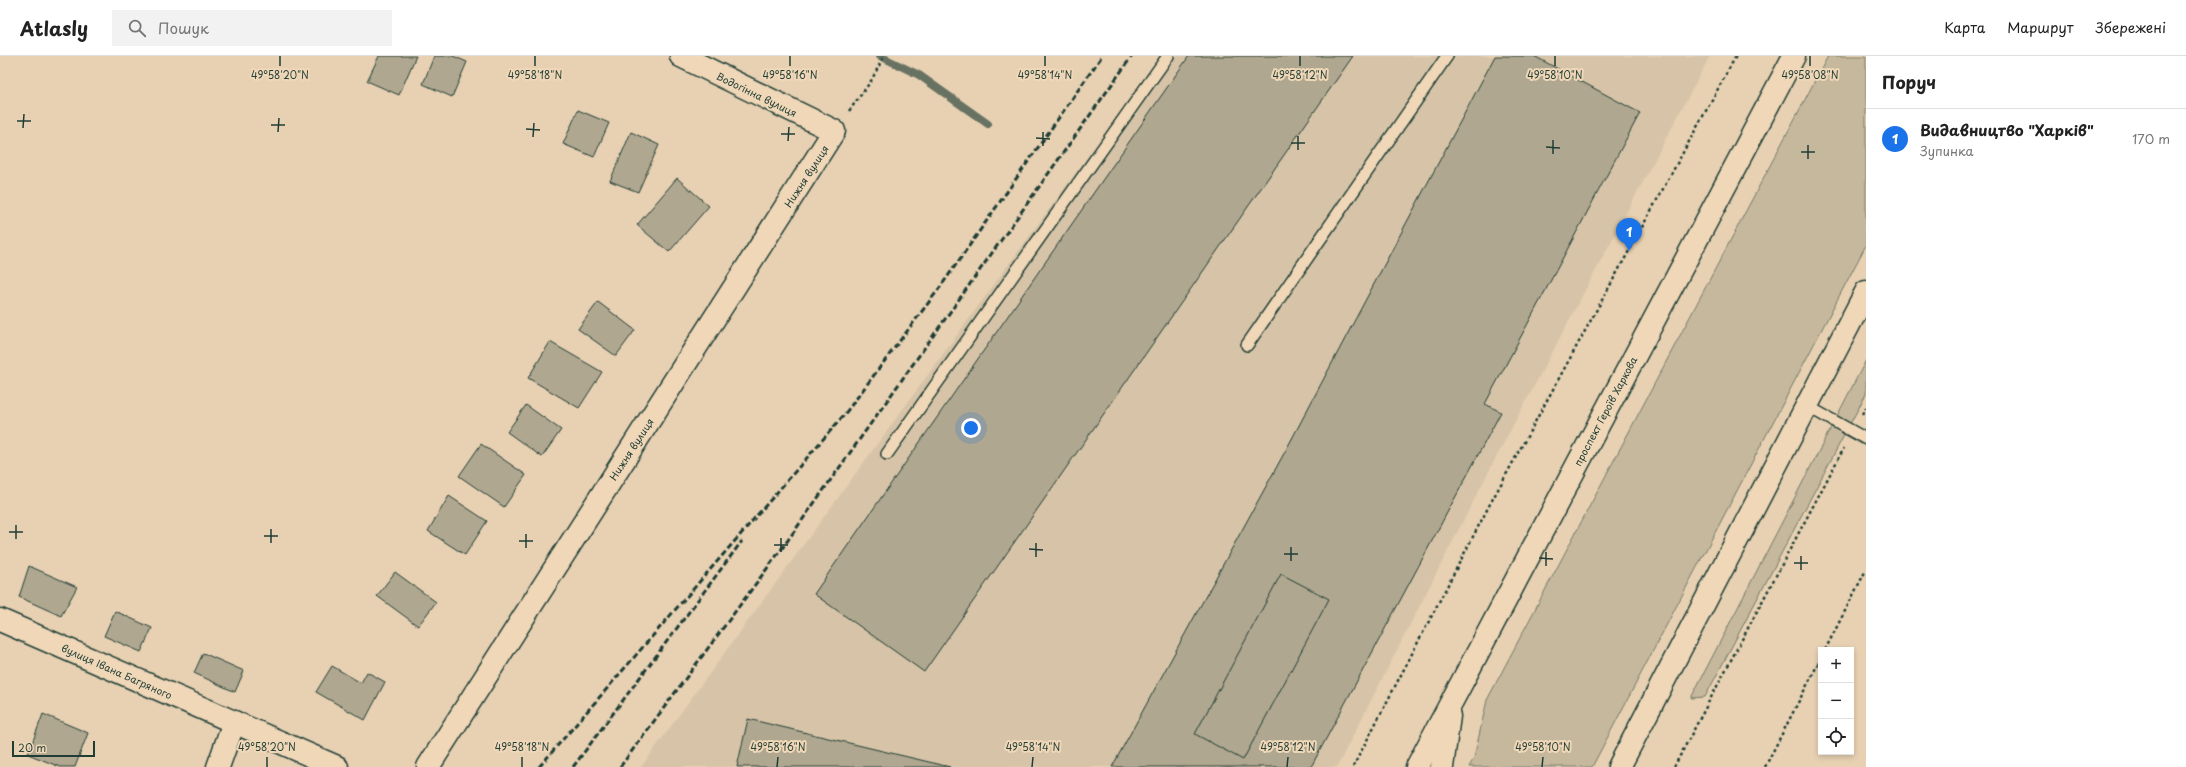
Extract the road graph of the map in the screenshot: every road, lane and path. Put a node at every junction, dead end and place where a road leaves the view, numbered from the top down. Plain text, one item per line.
1 (681, 56) edge
2 (884, 56) edge
3 (1168, 56) edge
4 (1446, 56) edge
5 (1736, 56) edge
6 (1794, 56) edge
7 (834, 131) junction
8 (1866, 292) edge
9 (1247, 346) dead end
10 (1807, 406) junction
11 (1866, 407) edge
12 (1853, 432) junction
13 (1866, 439) edge
14 (887, 454) dead end
15 (1866, 570) edge
16 (0, 620) edge
17 (1827, 647) edge
18 (1818, 664) edge
19 (1451, 703) junction
20 (234, 722) junction
21 (218, 767) edge
22 (337, 767) edge
23 (428, 767) edge
24 (1353, 767) edge
25 (1417, 767) edge
26 (1431, 767) edge
27 (1442, 767) edge
28 (1619, 767) edge
29 (1674, 767) edge
30 (1765, 767) edge

1 - 7 main road, Водогінна вулиця
2 - 7 path
3 - 14 lane
4 - 9 lane
5 - 24 path
6 - 19 main road, проспект Героїв Харкова
7 - 23 main road, Нижня вулиця
8 - 10 main road
10 - 12 lane
10 - 28 main road
11 - 12 path
12 - 13 lane
12 - 29 path
15 - 17 path
16 - 20 main road, вулиця Івана Багряного
18 - 30 path
19 - 25 main road, проспект Героїв Харкова
19 - 26 main road
19 - 27 main road
20 - 21 main road
20 - 22 main road, вулиця Івана Багряного

